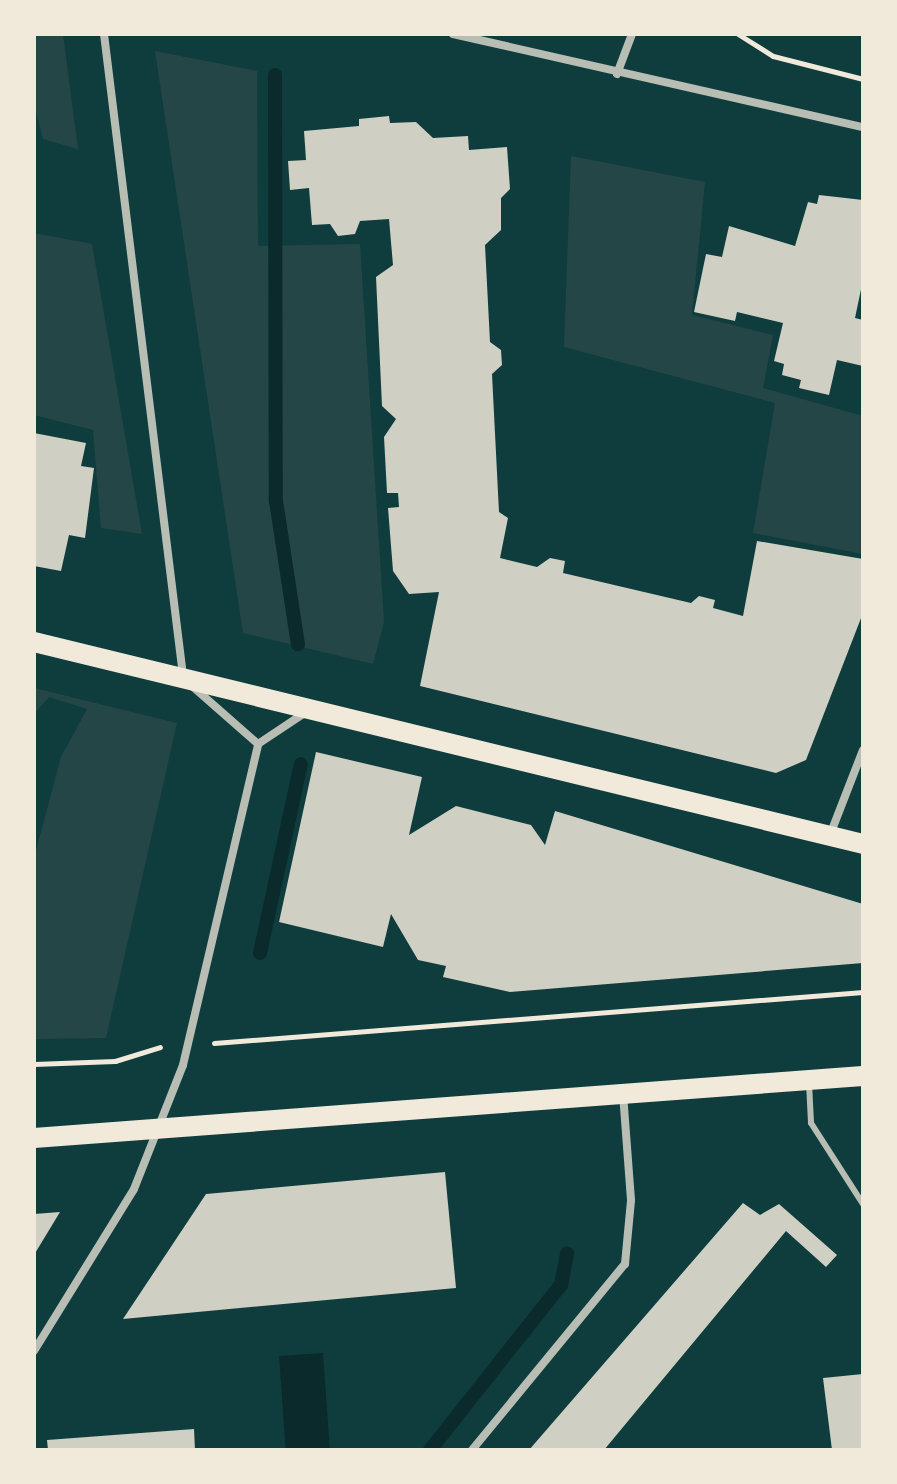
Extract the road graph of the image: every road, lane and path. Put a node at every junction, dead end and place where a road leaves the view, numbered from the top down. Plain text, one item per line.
1 (104, 34) edge
2 (453, 34) edge
3 (632, 34) edge
4 (738, 34) edge
5 (617, 74) junction
6 (863, 79) edge
7 (863, 127) edge
8 (34, 642) edge
9 (183, 678) junction
10 (311, 709) junction
11 (258, 744) junction
12 (863, 750) edge
13 (830, 835) junction
14 (863, 844) edge
15 (863, 992) edge
16 (189, 1044) junction
17 (34, 1064) edge
18 (863, 1076) edge
19 (808, 1080) junction
20 (623, 1094) junction
21 (158, 1130) junction
22 (34, 1138) edge
23 (863, 1204) edge
24 (34, 1351) edge
25 (472, 1450) edge

1 - 9 street
2 - 5 street
3 - 5 street
4 - 6 path
5 - 7 street
8 - 9 main road
9 - 10 main road
9 - 11 street
10 - 11 street
10 - 13 main road
11 - 16 street
12 - 13 street
13 - 14 main road
15 - 16 path
16 - 17 path
16 - 21 street
18 - 19 main road
19 - 20 main road
19 - 23 lane
20 - 21 main road
20 - 25 street
21 - 22 main road
21 - 24 street

